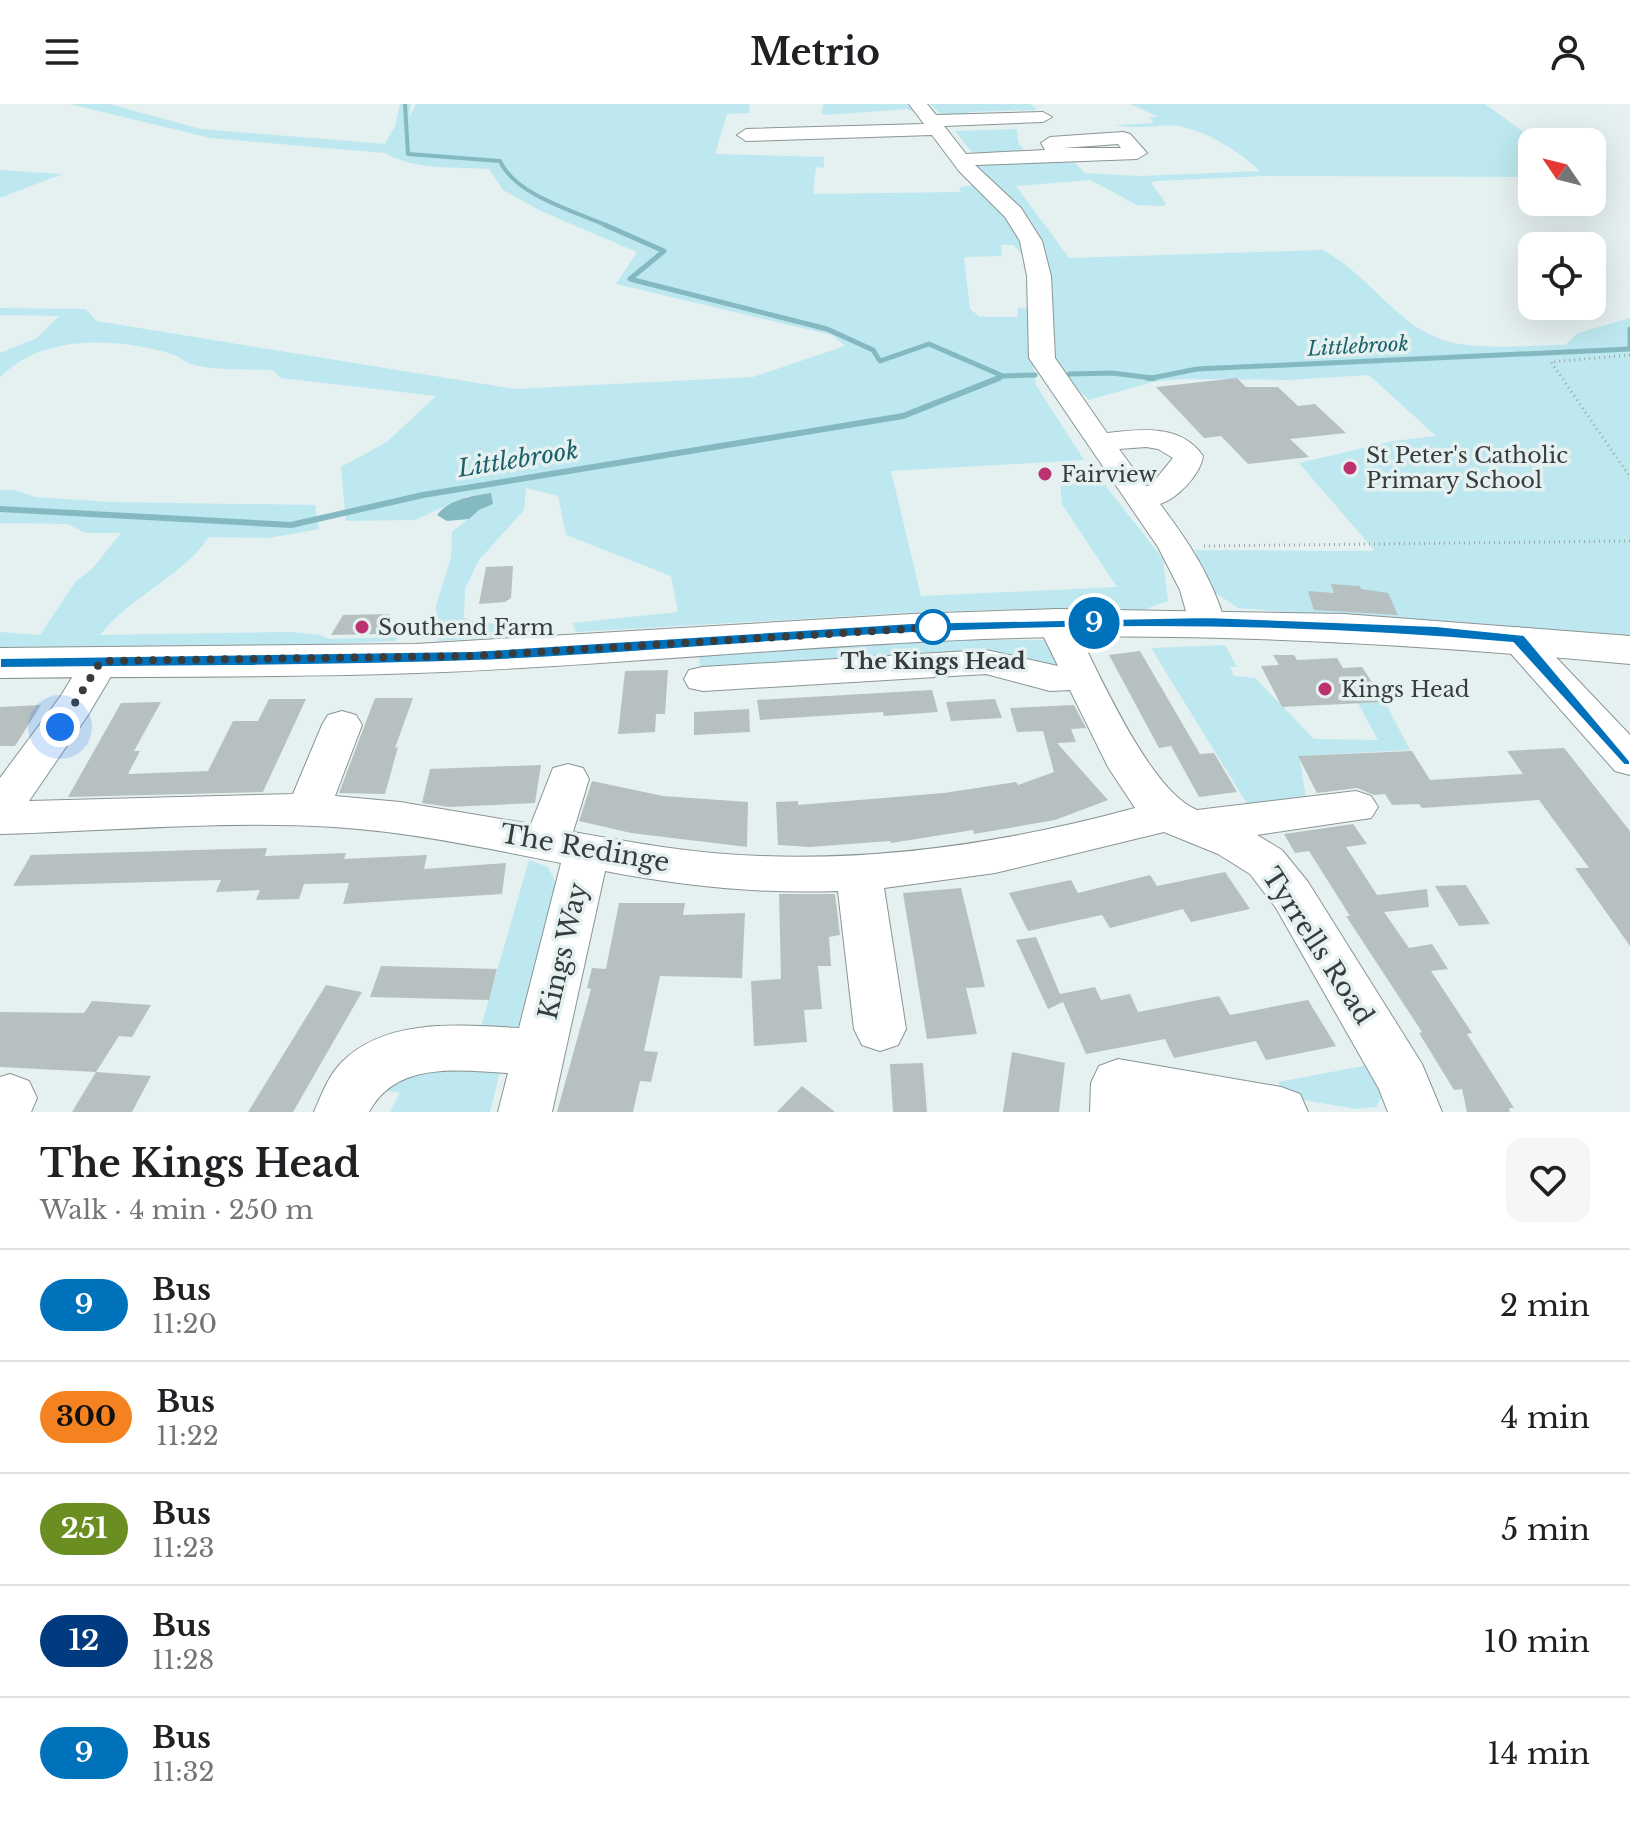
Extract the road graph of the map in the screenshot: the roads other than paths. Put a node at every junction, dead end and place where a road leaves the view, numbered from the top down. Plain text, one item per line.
1 (1043, 117) dead end
2 (928, 118) edge
3 (746, 135) dead end
4 (1058, 155) dead end
5 (960, 160) junction
6 (1099, 443) junction
7 (1137, 496) junction
8 (1207, 622) junction
9 (1055, 623) junction
10 (1518, 639) junction
11 (1630, 650) edge
12 (101, 661) junction
13 (0, 663) edge
14 (1083, 677) junction
15 (703, 679) dead end
16 (342, 725) dead end
17 (1630, 761) edge
18 (568, 779) dead end
19 (1356, 807) dead end
20 (308, 809) junction
21 (0, 810) edge
22 (0, 818) edge
23 (1180, 820) junction
24 (567, 846) junction
25 (859, 873) junction
26 (880, 1029) dead end
27 (539, 1052) junction
28 (341, 1112) edge
29 (525, 1112) edge
30 (1117, 1112) edge
31 (1281, 1112) edge
32 (1415, 1112) edge

1 - 2 street
2 - 3 street
2 - 5 street
4 - 5 street
5 - 6 street
6 - 7 street
6 - 7 street
7 - 8 street
8 - 9 main road
8 - 10 main road
9 - 12 main road
9 - 14 street
10 - 11 main road
10 - 17 street
12 - 13 main road
12 - 21 street
14 - 15 street
14 - 23 street
16 - 20 street
18 - 24 street, Kings Way
19 - 23 street, The Redinge
20 - 22 street, The Redinge
20 - 24 street, The Redinge
23 - 25 street, The Redinge
23 - 32 street, Tyrrells Road
24 - 25 street, The Redinge
24 - 27 street, Kings Way
25 - 26 street
27 - 28 street
27 - 29 street, Kings Way
30 - 31 street

